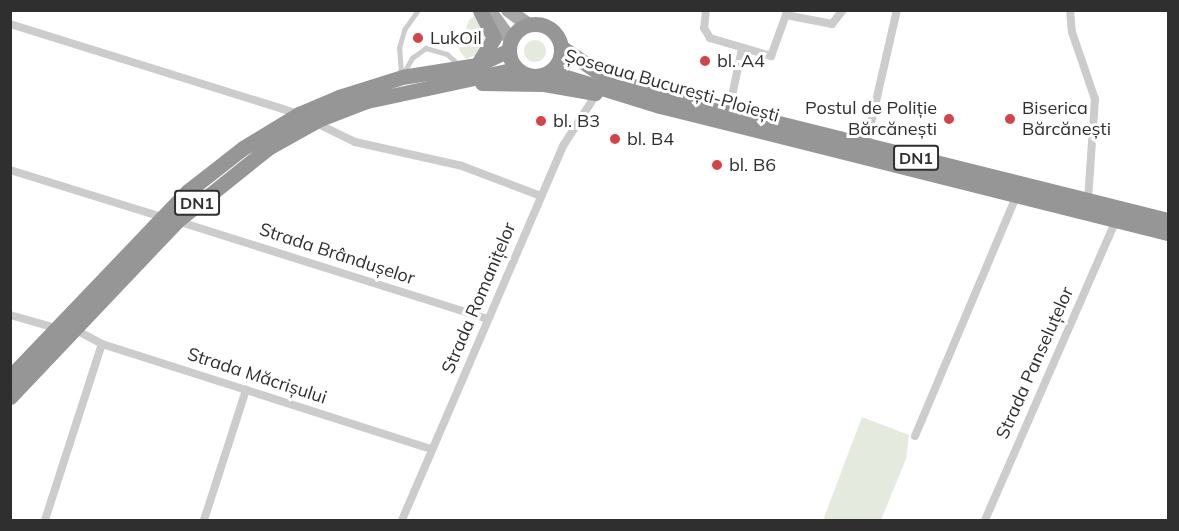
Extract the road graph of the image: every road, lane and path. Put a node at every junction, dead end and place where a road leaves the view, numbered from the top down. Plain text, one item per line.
1 (418, 10) edge
2 (447, 10) edge
3 (459, 10) edge
4 (489, 10) edge
5 (508, 10) edge
6 (706, 10) edge
7 (843, 10) edge
8 (897, 10) edge
9 (1070, 10) edge
10 (479, 11) edge
11 (10, 24) edge
12 (529, 25) junction
13 (510, 45) junction
14 (561, 47) junction
15 (742, 49) junction
16 (471, 66) junction
17 (516, 69) junction
18 (550, 72) junction
19 (402, 77) junction
20 (434, 86) junction
21 (597, 93) junction
22 (660, 106) junction
23 (729, 110) junction
24 (299, 114) junction
25 (314, 122) junction
26 (866, 145) junction
27 (10, 170) edge
28 (1017, 195) junction
29 (541, 196) junction
30 (1088, 200) junction
31 (170, 219) junction
32 (1116, 220) junction
33 (1168, 220) edge
34 (1168, 233) edge
35 (10, 315) edge
36 (487, 319) junction
37 (56, 328) junction
38 (74, 329) junction
39 (102, 344) junction
40 (10, 377) edge
41 (246, 390) junction
42 (10, 397) edge
43 (915, 436) dead end
44 (432, 449) junction
45 (45, 520) edge
46 (204, 520) edge
47 (402, 520) edge
48 (985, 520) edge

1 - 19 lane
2 - 3 lane
4 - 13 main road
5 - 12 main road
6 - 15 street
7 - 15 street
8 - 26 street
9 - 30 street
10 - 16 highway
11 - 24 street
12 - 13 highway, DN1
12 - 14 highway, DN1
13 - 16 highway, DN1
13 - 17 highway
14 - 18 highway
14 - 23 highway, Șoseaua București-Ploiești / DN1
15 - 23 street
16 - 19 highway, DN1
16 - 19 lane
17 - 18 highway, DN1
17 - 20 highway, DN1
18 - 22 highway, Șoseaua București-Ploiești / DN1
19 - 24 highway, DN1
20 - 21 highway, DN1
20 - 25 highway, DN1
21 - 22 highway, DN1
21 - 29 street, Strada Romanițelor
22 - 28 highway, Șoseaua București-Ploiești / DN1
23 - 26 highway, Șoseaua București-Ploiești / DN1
24 - 31 highway, DN1
25 - 29 street
25 - 31 highway, DN1
26 - 30 highway, Șoseaua București-Ploiești / DN1
27 - 31 street, Strada Brândușelor
28 - 32 highway, Șoseaua București-Ploiești / DN1
28 - 43 street
29 - 36 street, Strada Romanițelor
30 - 33 highway, Șoseaua București-Ploiești / DN1
31 - 36 street, Strada Brândușelor
31 - 37 highway, DN1
31 - 38 highway, DN1
32 - 34 highway, Șoseaua București-Ploiești / DN1
32 - 48 street, Strada Panseluțelor
35 - 37 street
36 - 44 street, Strada Romanițelor
37 - 40 highway, DN1
38 - 39 street, Strada Măcrișului
38 - 42 highway, DN1
39 - 41 street, Strada Măcrișului
39 - 45 street
41 - 44 street, Strada Măcrișului
41 - 46 street
44 - 47 street, Strada Romanițelor

